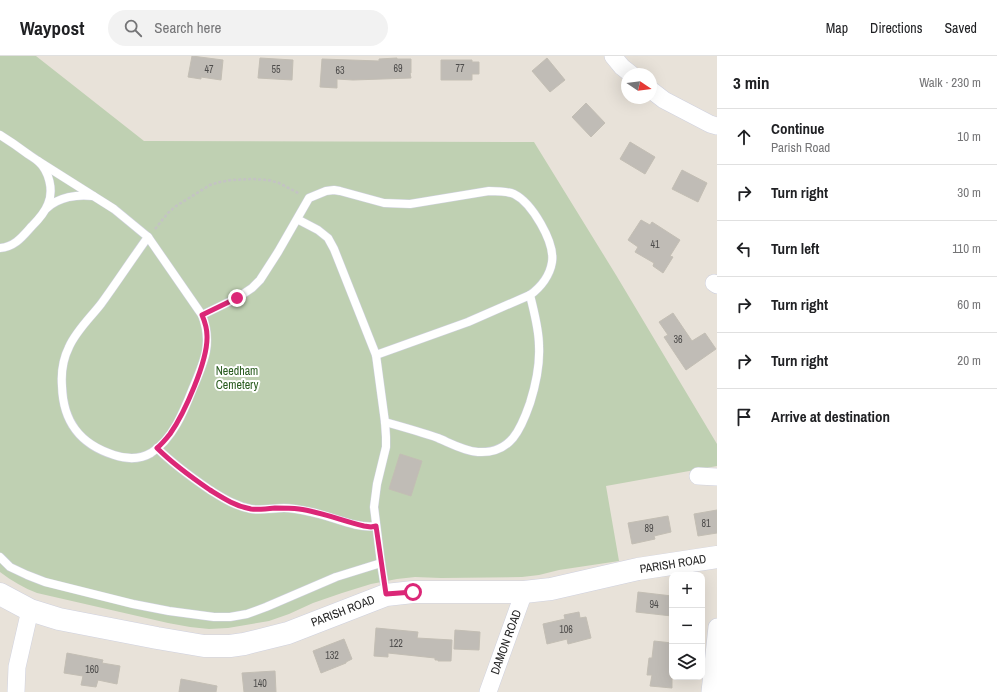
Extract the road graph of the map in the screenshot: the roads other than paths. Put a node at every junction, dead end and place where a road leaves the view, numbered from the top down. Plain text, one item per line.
1 (614, 56) edge
2 (623, 68) edge
3 (657, 95) edge
4 (717, 126) edge
5 (0, 134) edge
6 (38, 161) junction
7 (95, 196) junction
8 (43, 213) junction
9 (297, 219) junction
10 (148, 237) junction
11 (0, 248) edge
12 (530, 295) junction
13 (202, 315) junction
14 (376, 356) junction
15 (385, 422) junction
16 (157, 448) junction
17 (698, 476) dead end
18 (717, 477) edge
19 (376, 526) junction
20 (0, 557) edge
21 (717, 557) edge
22 (381, 563) junction
23 (524, 592) junction
24 (0, 594) edge
25 (386, 594) junction
26 (30, 610) junction
27 (717, 627) edge
28 (16, 692) edge
29 (488, 692) edge
30 (710, 692) edge

1 - 2 street
3 - 4 street
5 - 6 lane
6 - 7 lane
6 - 8 lane
7 - 8 lane
7 - 10 lane
8 - 11 lane
9 - 12 lane
9 - 13 lane
9 - 14 lane
10 - 13 lane
10 - 16 lane
12 - 14 lane
12 - 15 lane
13 - 16 lane
14 - 15 lane
15 - 19 lane
16 - 19 lane
17 - 18 street
19 - 22 lane
20 - 22 lane
21 - 23 street, PARISH ROAD
22 - 25 lane
23 - 25 street, PARISH ROAD
23 - 29 street, DAMON ROAD
24 - 26 street, PARISH ROAD
25 - 26 street, PARISH ROAD
26 - 28 street
27 - 30 street

